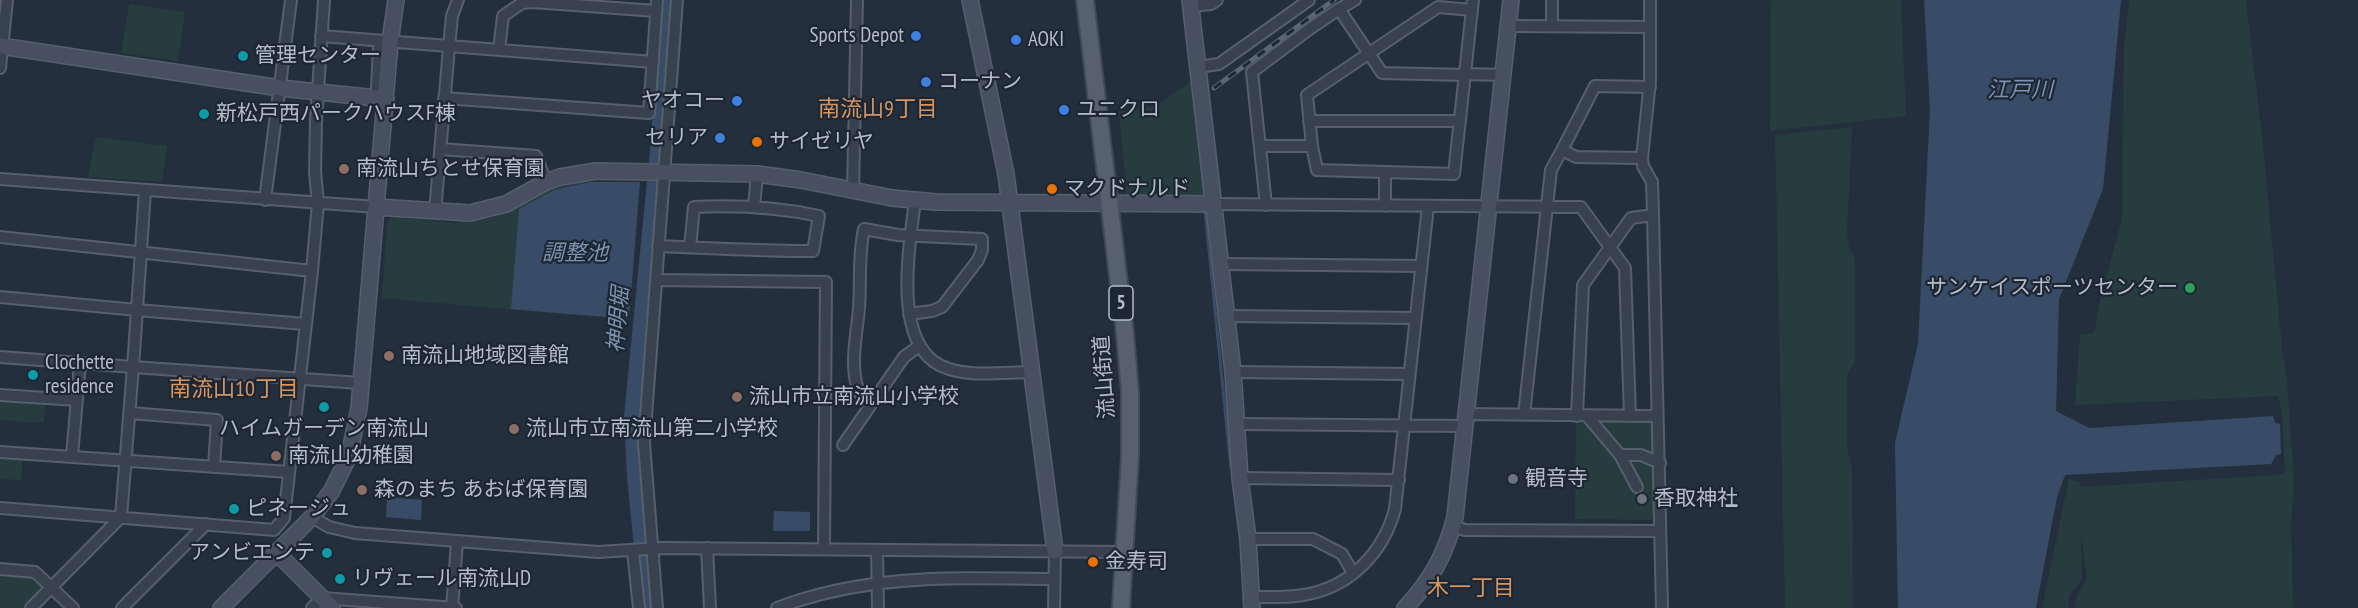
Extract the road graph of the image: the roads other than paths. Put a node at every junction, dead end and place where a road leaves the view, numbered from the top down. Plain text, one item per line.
1 (7, 0) edge
2 (291, 0) edge
3 (324, 0) edge
4 (396, 0) edge
5 (458, 0) edge
6 (676, 0) edge
7 (857, 0) edge
8 (970, 0) edge
9 (1085, 0) edge
10 (1217, 0) edge
11 (1308, 0) edge
12 (1355, 0) edge
13 (1511, 0) edge
14 (1552, 0) edge
15 (1650, 0) edge
16 (1190, 3) edge
17 (657, 5) edge
18 (1473, 5) edge
19 (1340, 9) junction
20 (1508, 26) junction
21 (1552, 27) junction
22 (1650, 27) junction
23 (321, 36) junction
24 (385, 44) junction
25 (1, 46) edge
26 (448, 47) junction
27 (500, 50) junction
28 (1369, 53) junction
29 (653, 62) junction
30 (1198, 67) junction
31 (0, 68) edge
32 (1465, 75) junction
33 (1503, 75) junction
34 (1650, 87) junction
35 (280, 88) junction
36 (318, 93) junction
37 (381, 93) junction
38 (444, 98) junction
39 (1310, 121) junction
40 (1460, 121) junction
41 (1260, 146) junction
42 (1312, 146) junction
43 (440, 149) junction
44 (1562, 150) junction
45 (1642, 158) junction
46 (657, 172) junction
47 (1385, 173) junction
48 (757, 174) junction
49 (0, 179) edge
50 (546, 182) junction
51 (145, 191) junction
52 (853, 191) junction
53 (265, 200) junction
54 (915, 200) junction
55 (1010, 202) junction
56 (318, 203) junction
57 (1109, 204) junction
58 (1214, 204) junction
59 (1266, 205) junction
60 (1385, 206) junction
61 (1428, 206) junction
62 (376, 207) junction
63 (754, 207) junction
64 (1489, 207) junction
65 (1547, 207) junction
66 (435, 212) junction
67 (1653, 215) junction
68 (911, 236) junction
69 (0, 237) edge
70 (658, 246) junction
71 (690, 247) junction
72 (1610, 247) junction
73 (141, 253) junction
74 (1221, 264) junction
75 (1421, 266) junction
76 (312, 271) junction
77 (656, 280) junction
78 (0, 297) edge
79 (137, 310) junction
80 (909, 314) junction
81 (1227, 316) junction
82 (1416, 318) junction
83 (305, 324) junction
84 (919, 346) junction
85 (0, 357) edge
86 (80, 363) junction
87 (133, 367) junction
88 (1032, 372) junction
89 (1233, 372) junction
90 (1409, 374) junction
91 (300, 378) junction
92 (360, 383) junction
93 (0, 395) edge
94 (77, 400) junction
95 (871, 403) junction
96 (130, 413) junction
97 (1524, 415) junction
98 (1582, 416) junction
99 (1630, 416) junction
100 (1658, 416) junction
101 (1465, 420) junction
102 (1236, 424) junction
103 (1404, 425) junction
104 (843, 445) dead end
105 (0, 452) edge
106 (1620, 455) junction
107 (72, 456) junction
108 (127, 460) junction
109 (1660, 463) junction
110 (214, 467) junction
111 (289, 472) junction
112 (1240, 478) junction
113 (1399, 480) junction
114 (1637, 487) dead end
115 (0, 508) edge
116 (121, 517) junction
117 (312, 517) junction
118 (206, 524) junction
119 (1453, 526) junction
120 (1659, 531) junction
121 (1248, 539) junction
122 (457, 542) junction
123 (706, 548) junction
124 (642, 549) junction
125 (824, 549) junction
126 (878, 550) junction
127 (1055, 551) junction
128 (276, 552) junction
129 (1122, 552) junction
130 (0, 569) edge
131 (1353, 573) junction
132 (1054, 579) junction
133 (878, 583) junction
134 (53, 587) junction
135 (1252, 602) edge
136 (322, 605) edge
137 (31, 608) edge
138 (74, 608) edge
139 (122, 608) edge
140 (221, 608) edge
141 (452, 608) edge
142 (456, 608) edge
143 (639, 608) edge
144 (657, 608) edge
145 (710, 608) edge
146 (777, 608) edge
147 (878, 608) edge
148 (1054, 608) edge
149 (1121, 608) edge
150 (1405, 608) edge
151 (1662, 608) edge

1 - 25 street
2 - 35 street
3 - 23 street
4 - 24 street
5 - 26 street
6 - 46 street
7 - 52 street
8 - 55 street
9 - 57 main road, 流山街道 / 5
10 - 16 street
11 - 30 street
12 - 19 street
13 - 20 street
14 - 21 street
15 - 22 street
16 - 30 street
17 - 27 street
17 - 29 street
18 - 28 street
18 - 32 street
19 - 28 street
19 - 41 street
20 - 21 street
20 - 33 street
21 - 22 street
22 - 34 street
23 - 24 street
23 - 36 street
24 - 26 street
24 - 37 street
25 - 31 street
25 - 35 street
26 - 27 street
26 - 38 street
27 - 29 street
28 - 32 street
28 - 39 street
29 - 38 street
30 - 58 street
32 - 33 street
32 - 40 street
33 - 64 street
34 - 44 street
34 - 45 street
35 - 36 street
35 - 53 street
36 - 37 street
36 - 56 street
37 - 62 street
38 - 43 street
39 - 40 street
39 - 42 street
40 - 47 street
41 - 42 street
41 - 59 street
42 - 47 street
43 - 50 street
43 - 66 street
44 - 45 street
44 - 65 street
45 - 67 street
46 - 48 street
46 - 50 street
46 - 70 street
47 - 60 street
48 - 52 street
48 - 63 street
49 - 51 street
50 - 66 street
51 - 53 street
51 - 73 street
52 - 54 street
53 - 56 street
54 - 55 street
54 - 68 street
55 - 57 street
55 - 88 street
56 - 62 street
56 - 76 street
57 - 58 street
57 - 129 main road, 流山街道 / 5
58 - 59 street
58 - 74 street
59 - 60 street
60 - 61 street
61 - 64 street
61 - 75 street
62 - 66 street
62 - 92 street
63 - 71 street
63 - 71 street
64 - 65 street
64 - 101 street
65 - 72 street
65 - 97 street
67 - 72 street
67 - 100 street
68 - 80 street
68 - 80 street
68 - 95 street
69 - 73 street
70 - 71 street
70 - 77 street
72 - 98 street
72 - 99 street
73 - 76 street
73 - 79 street
74 - 75 street
74 - 81 street
75 - 82 street
76 - 83 street
77 - 124 street
77 - 125 street
78 - 79 street
79 - 83 street
79 - 87 street
80 - 84 street
81 - 82 street
81 - 89 street
82 - 90 street
83 - 91 street
84 - 88 street
84 - 95 street
85 - 86 street
86 - 87 street
86 - 94 street
87 - 91 street
87 - 96 street
88 - 127 street
89 - 90 street
89 - 102 street
90 - 103 street
91 - 92 street
91 - 111 street
92 - 117 street
93 - 94 street
94 - 107 street
95 - 104 street
96 - 108 street
96 - 110 street
97 - 98 street
97 - 101 street
98 - 99 street
98 - 106 street
99 - 100 street
100 - 109 street
101 - 103 street
101 - 119 street
102 - 103 street
102 - 112 street
103 - 113 street
105 - 107 street
106 - 109 street
106 - 114 street
107 - 108 street
108 - 110 street
108 - 116 street
109 - 120 street
110 - 111 street
111 - 118 street
112 - 113 street
112 - 121 street
113 - 131 street
115 - 116 street
116 - 118 street
116 - 134 street
117 - 122 street
117 - 128 street
118 - 139 street
119 - 120 street
119 - 150 street
120 - 151 street
121 - 131 street
121 - 135 street
122 - 124 street
122 - 141 street
123 - 124 street
123 - 125 street
123 - 145 street
124 - 143 street
124 - 144 street
125 - 126 street
126 - 127 street
126 - 133 street
127 - 129 street
127 - 132 street
128 - 136 street
128 - 140 street
129 - 149 main road, 流山街道 / 5
130 - 134 street
131 - 135 street
132 - 133 street
132 - 148 street
133 - 146 street
133 - 147 street
134 - 137 street
134 - 138 street
136 - 141 street
141 - 142 street

